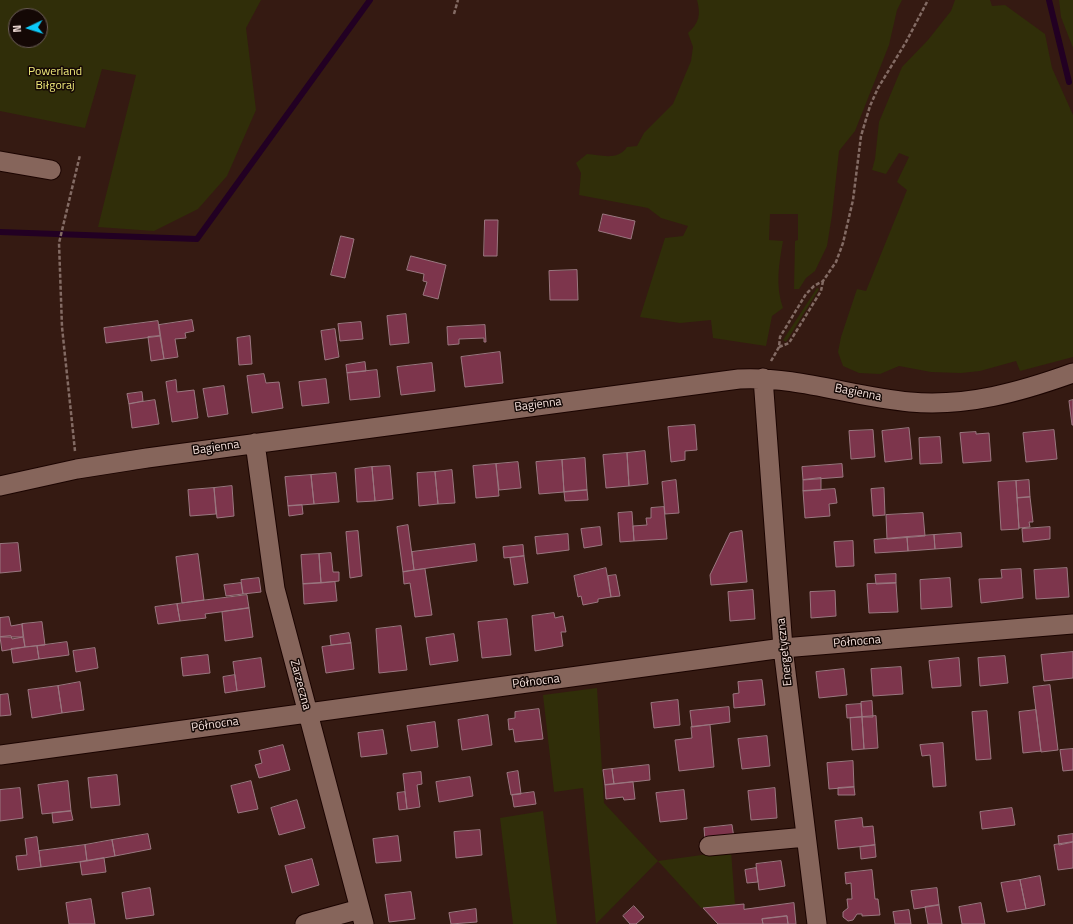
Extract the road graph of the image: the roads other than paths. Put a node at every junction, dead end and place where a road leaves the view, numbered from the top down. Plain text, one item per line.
1 (0, 160) edge
2 (51, 170) dead end
3 (1073, 373) edge
4 (763, 378) junction
5 (255, 443) junction
6 (0, 486) edge
7 (1073, 624) edge
8 (784, 648) junction
9 (307, 712) junction
10 (0, 754) edge
11 (806, 836) junction
12 (709, 846) dead end
13 (362, 917) edge
14 (305, 924) edge
15 (817, 924) edge

1 - 2 street
3 - 4 street, Bagienna
4 - 5 street, Bagienna
4 - 8 street, Energetyczna
5 - 6 street, Bagienna
5 - 9 street, Zarzeczna
7 - 8 street, Północna
8 - 9 street, Północna
8 - 11 street, Energetyczna
9 - 10 street, Północna
9 - 13 street, Zarzeczna
11 - 12 street
11 - 15 street, Energetyczna
13 - 14 street

